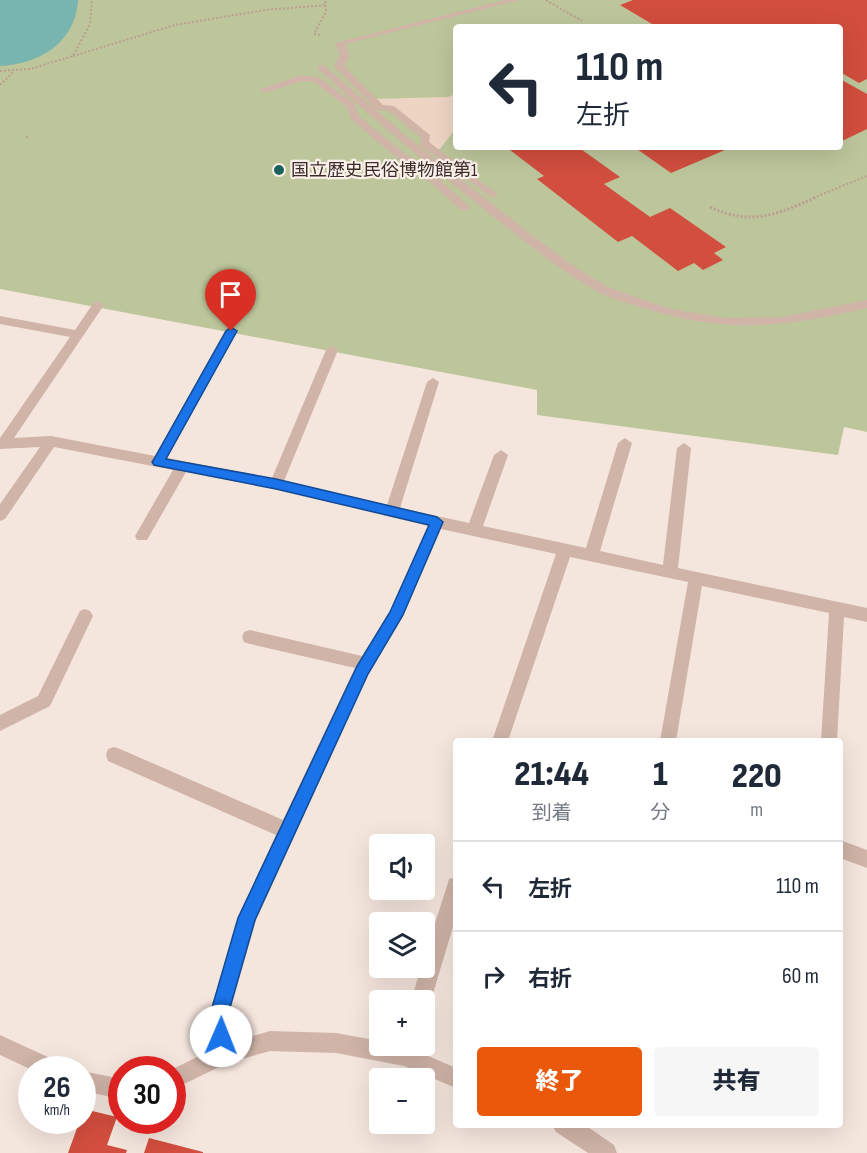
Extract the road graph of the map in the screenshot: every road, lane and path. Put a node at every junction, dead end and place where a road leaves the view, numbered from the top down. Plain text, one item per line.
1 (92, 0) edge
2 (325, 0) edge
3 (516, 0) edge
4 (546, 0) edge
5 (327, 5) junction
6 (582, 21) dead end
7 (340, 43) junction
8 (73, 56) junction
9 (321, 67) dead end
10 (0, 70) edge
11 (14, 71) junction
12 (0, 85) edge
13 (264, 90) dead end
14 (867, 176) edge
15 (492, 195) dead end
16 (710, 207) dead end
17 (465, 208) dead end
18 (98, 304) dead end
19 (867, 304) edge
20 (0, 320) edge
21 (231, 331) dead end
22 (78, 334) junction
23 (332, 350) dead end
24 (433, 382) dead end
25 (51, 441) junction
26 (625, 442) dead end
27 (2, 443) edge
28 (684, 448) dead end
29 (501, 455) dead end
30 (158, 462) junction
31 (182, 467) junction
32 (276, 484) junction
33 (392, 512) junction
34 (0, 514) edge
35 (437, 522) junction
36 (474, 530) junction
37 (142, 536) dead end
38 (565, 549) junction
39 (591, 555) junction
40 (670, 571) junction
41 (696, 578) junction
42 (837, 609) junction
43 (867, 615) edge
44 (85, 616) dead end
45 (250, 637) dead end
46 (366, 664) junction
47 (0, 723) edge
48 (501, 738) edge
49 (669, 738) edge
50 (829, 738) edge
51 (114, 755) dead end
52 (286, 830) junction
53 (843, 850) edge
54 (867, 859) edge
55 (453, 896) edge
56 (425, 990) edge
57 (0, 1045) edge
58 (369, 1046) edge
59 (224, 1054) junction
60 (24, 1056) edge
61 (415, 1056) edge
62 (186, 1073) edge
63 (453, 1076) edge
64 (570, 1128) edge
65 (606, 1153) edge

1 - 8 path
2 - 5 path
3 - 7 street
4 - 6 path
5 - 7 path
5 - 8 path
7 - 15 street
8 - 11 path
9 - 19 street
10 - 11 path
11 - 12 path
13 - 17 street
14 - 16 path
18 - 22 street
20 - 22 street
21 - 30 street
22 - 27 street
23 - 32 street
24 - 33 street
25 - 27 street
25 - 30 street
25 - 34 street
26 - 39 street
28 - 40 street
29 - 36 street
30 - 31 street
31 - 32 street
31 - 37 street
32 - 33 street
33 - 35 street
35 - 36 street
35 - 46 street
36 - 38 street
38 - 39 street
38 - 48 street
39 - 40 street
40 - 41 street
41 - 42 street
41 - 49 street
42 - 43 street
42 - 50 street
44 - 47 street
45 - 46 street
46 - 52 street
51 - 52 street
52 - 59 street
53 - 54 street
55 - 56 street
57 - 60 street
58 - 59 street
59 - 62 street
61 - 63 street
64 - 65 street

